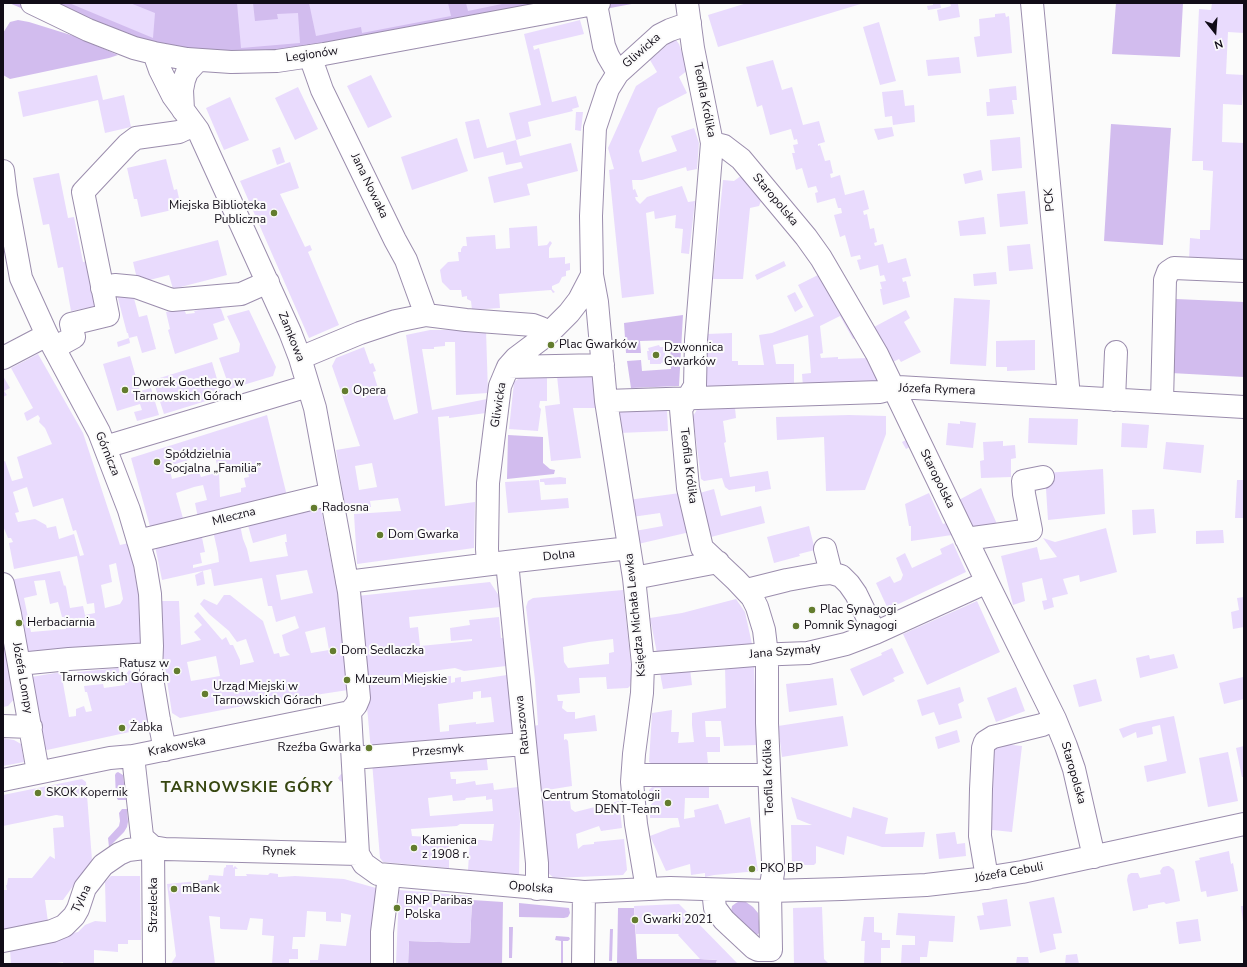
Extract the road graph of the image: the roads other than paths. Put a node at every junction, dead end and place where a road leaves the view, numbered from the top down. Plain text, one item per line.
1 (32, 3) edge
2 (598, 3) edge
3 (1032, 3) edge
4 (557, 7) edge
5 (688, 13) edge
6 (154, 53) junction
7 (310, 56) junction
8 (198, 60) junction
9 (618, 73) junction
10 (189, 117) junction
11 (712, 142) junction
12 (3, 171) edge
13 (1244, 271) edge
14 (592, 275) junction
15 (268, 282) junction
16 (102, 288) junction
17 (426, 315) junction
18 (548, 334) junction
19 (51, 342) junction
20 (1116, 352) dead end
21 (3, 358) edge
22 (300, 358) junction
23 (603, 365) junction
24 (508, 367) junction
25 (308, 386) junction
26 (892, 388) junction
27 (1067, 396) junction
28 (687, 398) junction
29 (1114, 400) junction
30 (606, 401) junction
31 (1162, 402) junction
32 (1244, 407) edge
33 (105, 447) junction
34 (1043, 477) dead end
35 (331, 494) junction
36 (1036, 539) dead end
37 (138, 541) junction
38 (969, 544) junction
39 (630, 548) junction
40 (825, 549) dead end
41 (718, 562) junction
42 (498, 563) junction
43 (830, 573) junction
44 (634, 578) junction
45 (347, 582) junction
46 (987, 582) junction
47 (3, 584) edge
48 (746, 590) junction
49 (875, 633) junction
50 (151, 654) junction
51 (767, 655) junction
52 (19, 664) junction
53 (643, 664) junction
54 (350, 712) junction
55 (1055, 719) junction
56 (3, 726) edge
57 (31, 727) junction
58 (524, 744) junction
59 (165, 750) junction
60 (133, 756) junction
61 (353, 758) junction
62 (38, 772) junction
63 (633, 775) junction
64 (768, 775) junction
65 (3, 780) edge
66 (1244, 824) edge
67 (153, 847) junction
68 (358, 854) junction
69 (1094, 856) junction
70 (384, 875) junction
71 (986, 878) junction
72 (538, 889) junction
73 (647, 889) junction
74 (712, 890) junction
75 (770, 891) junction
76 (584, 892) junction
77 (3, 941) edge
78 (771, 957) edge
79 (154, 964) edge
80 (382, 964) edge
81 (583, 964) edge

1 - 6 street, Legionów
2 - 4 street, Legionów
2 - 9 street, Gliwicka
3 - 27 street, PCK
4 - 7 street, Legionów
5 - 9 street, Gliwicka
5 - 11 street, Teofila Królika
6 - 8 street, Legionów
6 - 10 street, Zamkowa
7 - 8 street, Legionów
7 - 17 street, Jana Nowaka
8 - 10 street, Zamkowa
9 - 14 street, Gliwicka
10 - 15 street, Zamkowa
10 - 16 street
11 - 26 street, Staropolska
11 - 28 street, Teofila Królika
12 - 19 street, Górnicza
13 - 31 street
14 - 18 street
14 - 23 street, Gliwicka
15 - 16 street
15 - 22 street, Zamkowa
16 - 19 street
17 - 18 street
17 - 22 street
18 - 24 street
19 - 21 street
19 - 33 street, Górnicza
20 - 29 street
22 - 25 street, Zamkowa
23 - 24 street, Gliwicka
23 - 30 street, Księdza Michała Lewka
24 - 42 street, Gliwicka
25 - 33 street
25 - 35 street, Zamkowa
26 - 27 street, Józefa Rymera
26 - 28 street, Józefa Rymera
26 - 38 street, Staropolska
27 - 29 street, Józefa Rymera
28 - 30 street, Józefa Rymera
28 - 41 street, Teofila Królika
29 - 31 street, Józefa Rymera
30 - 39 street, Księdza Michała Lewka
31 - 32 street, Józefa Rymera
33 - 37 street, Górnicza
34 - 38 street
35 - 37 street, Mleczna
35 - 45 street, Zamkowa
36 - 38 street
37 - 50 street, Górnicza
38 - 46 street, Staropolska
39 - 42 street, Dolna
39 - 44 street, Księdza Michała Lewka
40 - 43 street
41 - 44 street
41 - 48 street, Teofila Królika
42 - 45 street
42 - 58 street, Ratuszowa
43 - 48 street
43 - 49 street
44 - 53 street, Księdza Michała Lewka
45 - 54 street
46 - 49 street, Jana Szymały
46 - 55 street, Staropolska
47 - 52 street, Józefa Lompy
48 - 51 street, Teofila Królika
49 - 51 street, Jana Szymały
50 - 52 street
50 - 59 street, Górnicza
51 - 53 street, Jana Szymały
51 - 64 street, Teofila Królika
52 - 57 street, Józefa Lompy
53 - 63 street, Księdza Michała Lewka
54 - 59 street, Krakowska
54 - 61 street
55 - 69 street, Staropolska
55 - 71 street
56 - 57 street
57 - 62 street, Józefa Lompy
58 - 61 street, Przesmyk
58 - 72 street, Ratuszowa
59 - 60 street, Krakowska
60 - 62 street, Krakowska
60 - 67 street
61 - 68 street
62 - 65 street, Krakowska
63 - 64 street
63 - 73 street, Księdza Michała Lewka
64 - 75 street, Teofila Królika
66 - 69 street, Józefa Cebuli
67 - 68 street, Rynek
67 - 77 street, Tylna
67 - 79 street, Strzelecka
68 - 70 street
69 - 71 street, Józefa Cebuli
70 - 72 street, Opolska
70 - 80 street
71 - 75 street, Józefa Cebuli
72 - 76 street, Opolska
73 - 74 street, Opolska
73 - 76 street, Opolska
74 - 75 street, Opolska
74 - 78 street
75 - 78 street
76 - 81 street

